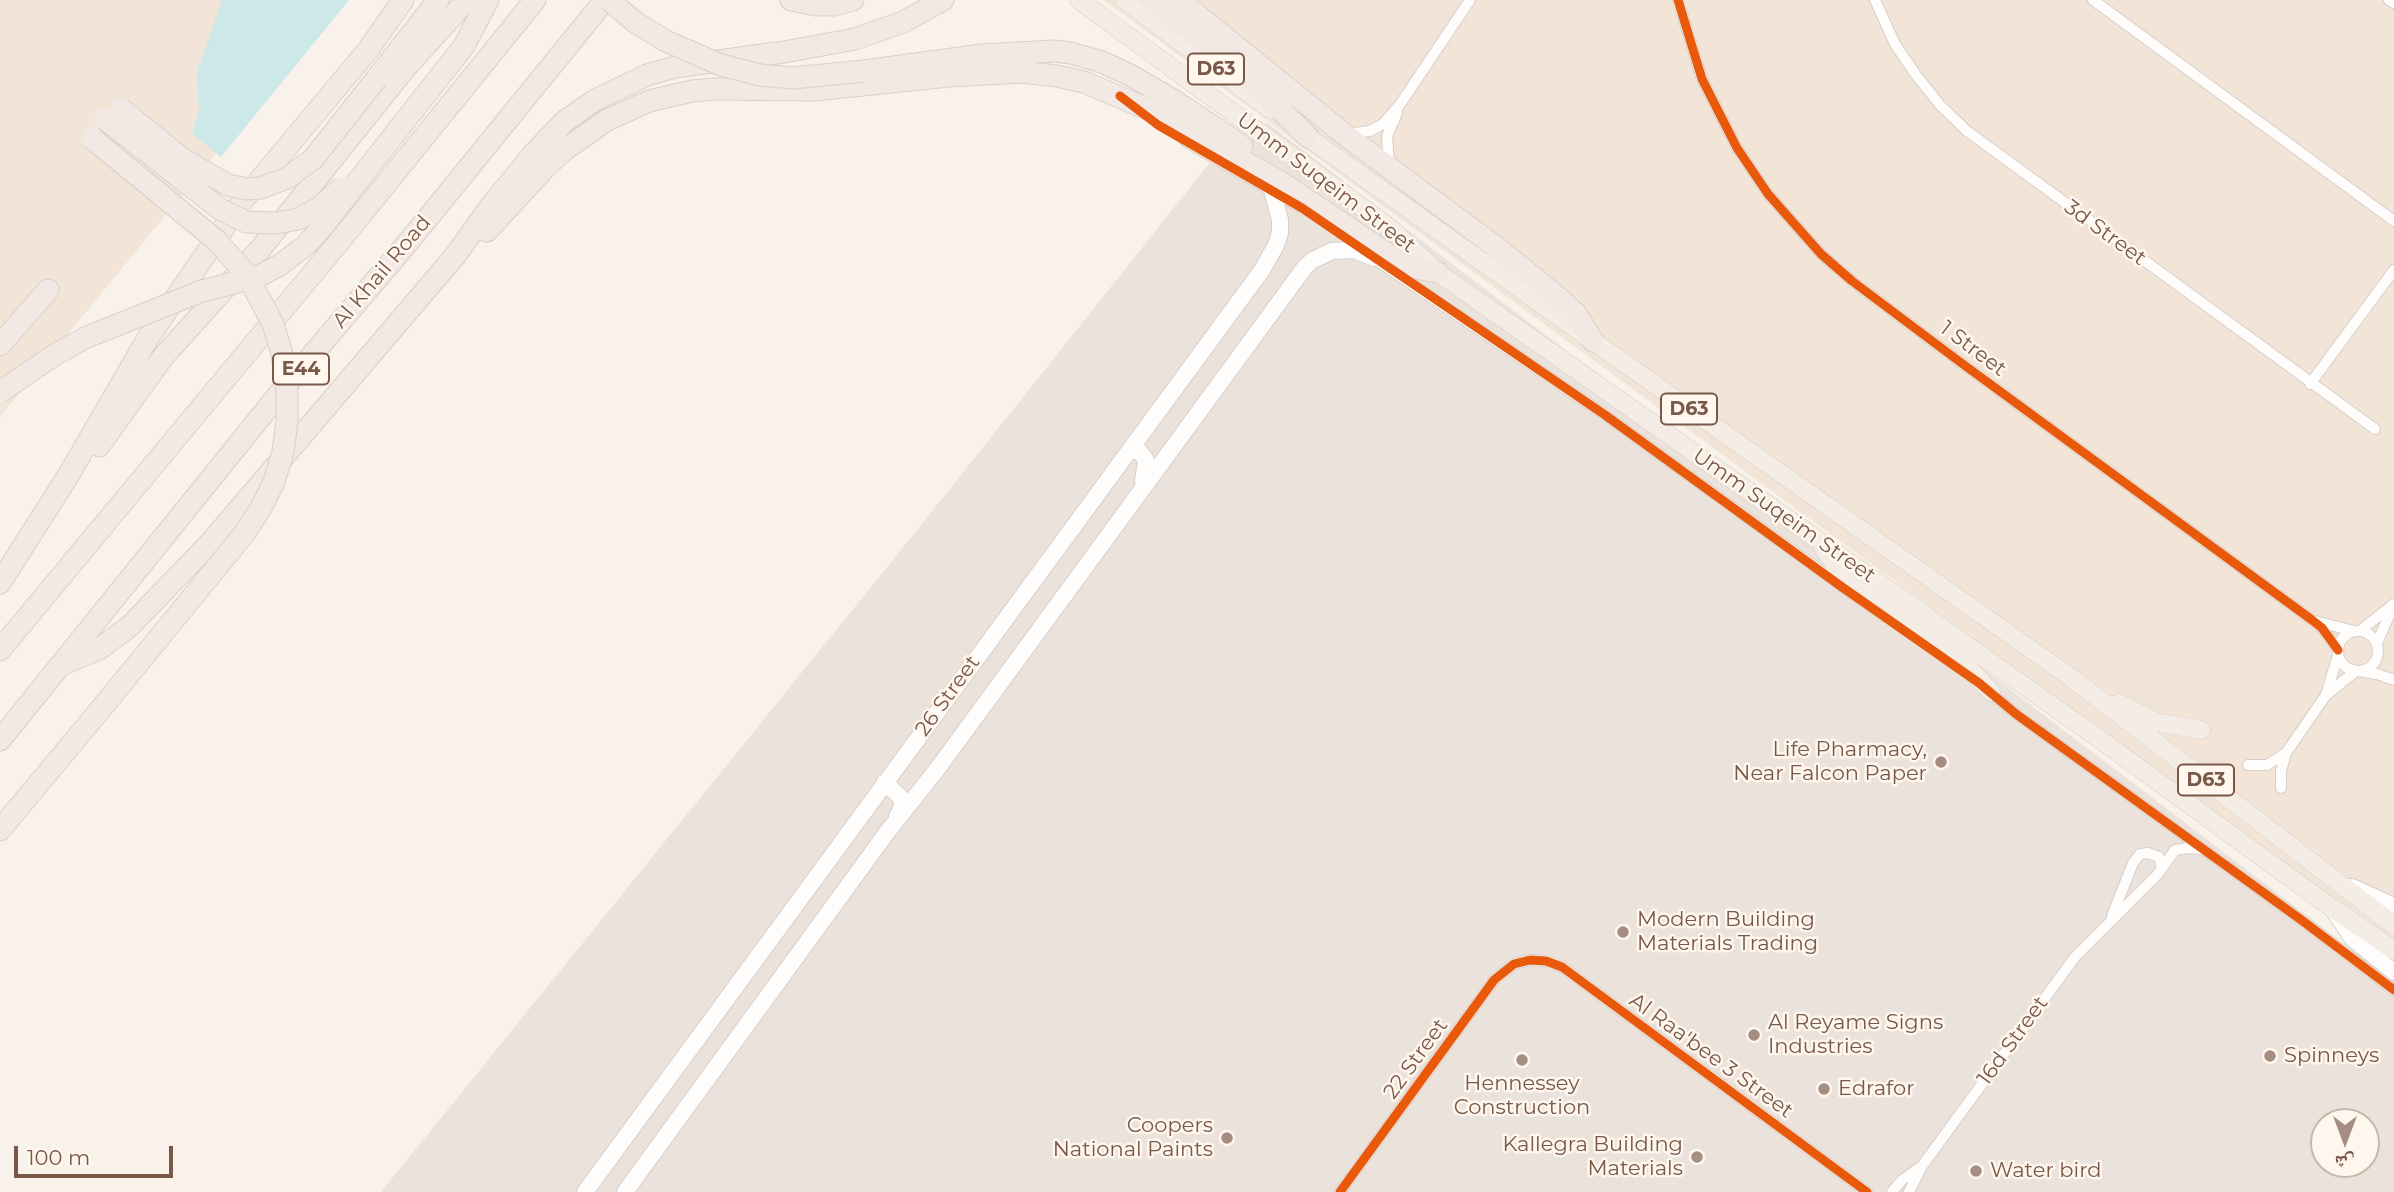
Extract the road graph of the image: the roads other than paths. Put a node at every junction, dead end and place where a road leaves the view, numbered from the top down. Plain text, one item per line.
1 (403, 0) edge
2 (438, 0) edge
3 (467, 0) edge
4 (488, 0) edge
5 (535, 0) edge
6 (607, 0) edge
7 (791, 0) edge
8 (853, 0) edge
9 (943, 0) edge
10 (1079, 0) edge
11 (1125, 0) edge
12 (1152, 0) edge
13 (1179, 0) edge
14 (1470, 0) edge
15 (1678, 0) edge
16 (1875, 0) edge
17 (2092, 0) edge
18 (2389, 0) edge
19 (2394, 3) edge
20 (1119, 96) junction
21 (1401, 103) junction
22 (397, 131) junction
23 (1344, 134) junction
24 (1308, 137) junction
25 (93, 139) dead end
26 (1391, 170) junction
27 (1272, 190) junction
28 (2394, 221) edge
29 (455, 256) junction
30 (1374, 258) junction
31 (1432, 267) junction
32 (2394, 270) edge
33 (48, 290) dead end
34 (1593, 341) junction
35 (0, 345) edge
36 (2310, 383) junction
37 (0, 392) edge
38 (2375, 429) dead end
39 (1130, 450) junction
40 (68, 475) junction
41 (1141, 490) junction
42 (1817, 539) junction
43 (0, 583) edge
44 (2394, 604) edge
45 (2312, 620) junction
46 (2357, 630) junction
47 (2378, 646) junction
48 (0, 650) edge
49 (2338, 652) junction
50 (63, 664) junction
51 (2358, 671) junction
52 (2073, 679) junction
53 (2394, 680) edge
54 (1991, 692) junction
55 (2326, 695) junction
56 (2201, 730) dead end
57 (0, 740) edge
58 (2286, 753) junction
59 (2248, 765) dead end
60 (885, 782) junction
61 (2281, 788) dead end
62 (0, 830) edge
63 (888, 831) junction
64 (2203, 850) junction
65 (2162, 867) junction
66 (2339, 882) junction
67 (2394, 906) edge
68 (2332, 908) junction
69 (2110, 922) junction
70 (2394, 925) edge
71 (2394, 950) edge
72 (1530, 960) joint
73 (2394, 972) edge
74 (2394, 990) edge
75 (1922, 1166) junction
76 (585, 1192) edge
77 (625, 1192) edge
78 (1340, 1192) edge
79 (1867, 1192) edge
80 (1892, 1192) edge
81 (1909, 1192) edge

1 - 40 highway
2 - 22 highway, bridge
3 - 40 highway
4 - 22 highway
5 - 48 highway, E44
6 - 31 highway, bridge
6 - 50 highway, Al Khail Road / E44
7 - 8 highway
9 - 29 highway
10 - 31 main road, Umm Suqeim Street / D63
11 - 24 main road, Umm Suqeim Street / D63
12 - 24 highway
13 - 23 highway
14 - 21 street
15 - 45 street, 1 Street
16 - 36 street, 3d Street
17 - 28 street
18 - 19 street
20 - 27 street
20 - 29 highway
20 - 31 highway
21 - 23 street
21 - 26 street
22 - 37 highway, bridge
23 - 26 highway
24 - 34 main road, Umm Suqeim Street / D63
25 - 62 highway, bridge
26 - 34 highway
27 - 30 street
27 - 39 main road, 26 Street
29 - 50 highway
30 - 41 main road, 26 Street
30 - 54 street
31 - 42 main road, Umm Suqeim Street / D63
32 - 36 street
33 - 35 highway
34 - 52 main road, Umm Suqeim Street / D63
36 - 38 street, 3d Street
39 - 41 main road
39 - 60 main road, 26 Street
40 - 43 highway
41 - 63 main road, 26 Street
42 - 54 main road
42 - 68 main road, Umm Suqeim Street / D63
44 - 46 street
44 - 47 street
45 - 46 street, 1 Street
45 - 49 street, 1 Street
46 - 47 street
46 - 49 street
47 - 51 street
47 - 53 street
49 - 51 street
49 - 55 street
50 - 57 highway, Al Khail Road / E44
51 - 53 street
51 - 55 street
52 - 56 main road
52 - 66 main road, Umm Suqeim Street / D63
54 - 64 street
55 - 58 street
58 - 59 street
58 - 61 street
60 - 63 main road
60 - 76 main road, 26 Street
63 - 77 main road, 26 Street
64 - 65 street, 16d Street
64 - 74 street
65 - 69 street, 16d Street
65 - 69 street, 16d Street
66 - 67 main road
66 - 70 main road, Umm Suqeim Street / D63
68 - 71 main road, Umm Suqeim Street / D63
68 - 73 main road
69 - 75 street, 16d Street
72 - 78 street, 22 Street
72 - 79 street, Al Raa'bee 3 Street
75 - 80 street, 16d Street
75 - 81 street, 16d Street

